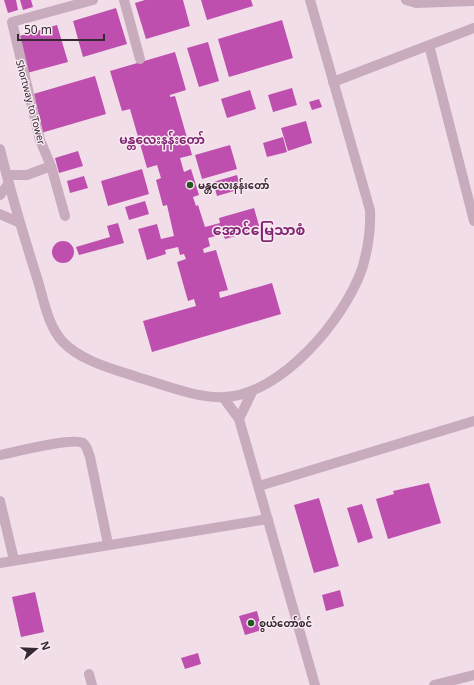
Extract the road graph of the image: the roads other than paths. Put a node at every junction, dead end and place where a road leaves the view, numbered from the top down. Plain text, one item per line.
1 (93, 0) edge
2 (124, 0) edge
3 (310, 0) edge
4 (406, 0) edge
5 (474, 1) edge
6 (474, 28) edge
7 (429, 45) junction
8 (140, 59) dead end
9 (333, 82) junction
10 (0, 149) edge
11 (51, 166) junction
12 (8, 179) junction
13 (0, 195) edge
14 (0, 214) edge
15 (65, 216) dead end
16 (474, 221) edge
17 (20, 223) junction
18 (252, 392) junction
19 (223, 398) junction
20 (239, 420) junction
21 (474, 421) edge
22 (0, 456) edge
23 (259, 486) junction
24 (0, 501) edge
25 (268, 519) junction
26 (108, 544) junction
27 (14, 560) junction
28 (0, 563) edge
29 (89, 674) dead end
30 (474, 675) edge
31 (92, 685) edge
32 (315, 685) edge
33 (434, 685) edge

1 - 11 street, Shortway to Tower
2 - 8 street
3 - 9 street
4 - 5 street
6 - 7 street
7 - 9 street
7 - 16 street
9 - 18 street
10 - 12 street
11 - 12 street
11 - 15 street, Shortway to Tower
12 - 13 street
12 - 17 street
14 - 17 street
17 - 19 street
18 - 19 street
18 - 20 street
19 - 20 street
20 - 23 street
21 - 23 street
22 - 26 street
23 - 25 street
24 - 27 street
25 - 26 street
25 - 32 street
26 - 27 street
27 - 28 street
29 - 31 street
30 - 33 street

